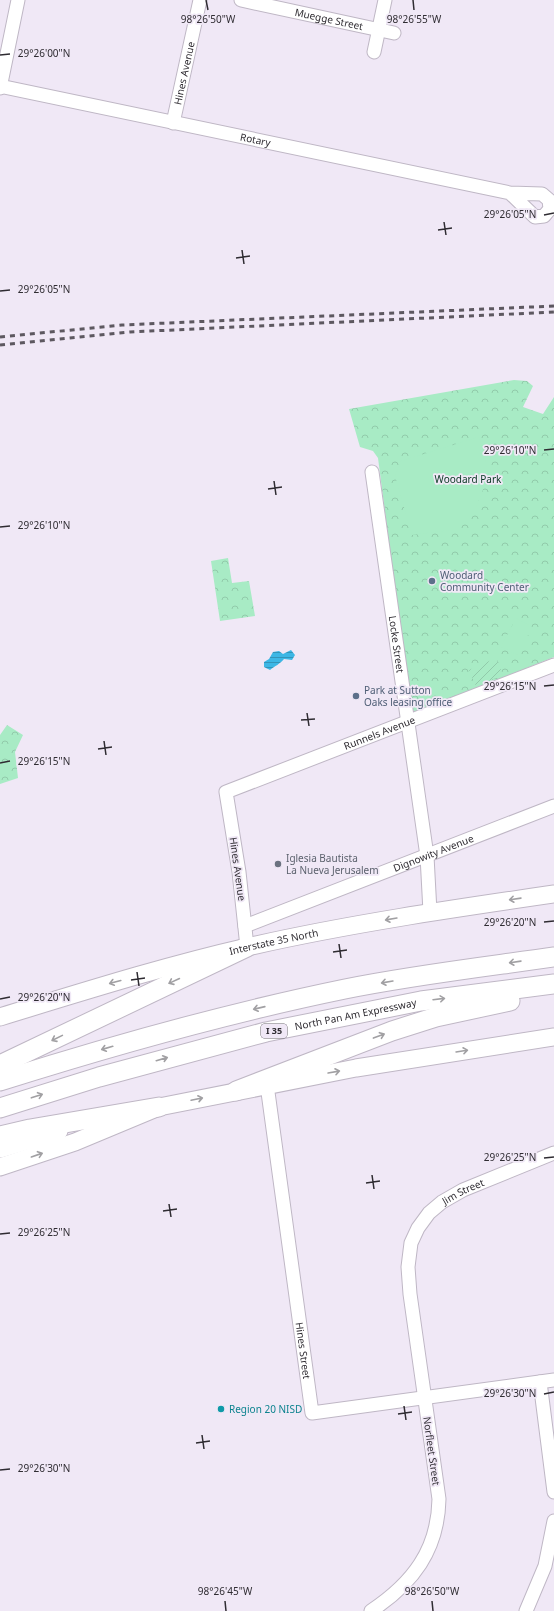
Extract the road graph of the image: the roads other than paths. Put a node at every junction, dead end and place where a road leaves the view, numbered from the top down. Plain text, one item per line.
1 (18, 0) edge
2 (200, 0) edge
3 (241, 0) edge
4 (385, 0) edge
5 (379, 29) junction
6 (394, 33) dead end
7 (374, 52) dead end
8 (0, 87) edge
9 (173, 123) junction
10 (510, 193) dead end
11 (372, 472) dead end
12 (554, 665) edge
13 (408, 722) junction
14 (226, 792) joint
15 (554, 806) edge
16 (427, 856) junction
17 (554, 894) edge
18 (430, 912) junction
19 (245, 926) junction
20 (247, 947) junction
21 (554, 957) edge
22 (554, 984) edge
23 (554, 992) edge
24 (0, 1018) edge
25 (554, 1037) edge
26 (0, 1065) edge
27 (0, 1081) edge
28 (267, 1085) junction
29 (236, 1091) junction
30 (159, 1107) junction
31 (0, 1108) edge
32 (0, 1136) edge
33 (0, 1149) edge
34 (554, 1153) edge
35 (0, 1167) edge
36 (408, 1267) joint
37 (554, 1380) edge
38 (540, 1382) junction
39 (425, 1397) junction
40 (554, 1492) edge
41 (554, 1521) edge
42 (371, 1611) edge
43 (526, 1611) edge

1 - 8 street
2 - 9 street, Hines Avenue
3 - 5 street, Muegge Street
4 - 5 street
5 - 6 street, Muegge Street
5 - 7 street
8 - 9 street, Rotary
9 - 10 street, Rotary
11 - 13 street, Locke Street
12 - 13 street, Runnels Avenue
13 - 14 street, Runnels Avenue
13 - 16 street, Locke Street
14 - 19 street, Hines Avenue
15 - 16 street, Dignowity Avenue
16 - 18 street, Locke Street
16 - 19 street, Dignowity Avenue
17 -> 18 main road, Interstate 35 North
18 -> 20 main road, Interstate 35 North
19 - 20 street, Hines Avenue
20 -> 24 main road, Interstate 35 North
20 -> 26 highway
21 -> 27 highway
31 -> 22 highway, North Pan Am Expressway / I 35
29 -> 23 highway
28 -> 25 main road
28 - 29 main road
28 - 39 street, Hines Street
30 -> 29 main road
30 - 32 highway
30 - 33 main road
35 -> 30 main road
34 - 36 street, Jim Street
36 - 39 street, Norfleet Street
37 - 38 street
38 - 39 street
38 - 40 street
39 - 42 street, Norfleet Street
41 - 43 street

